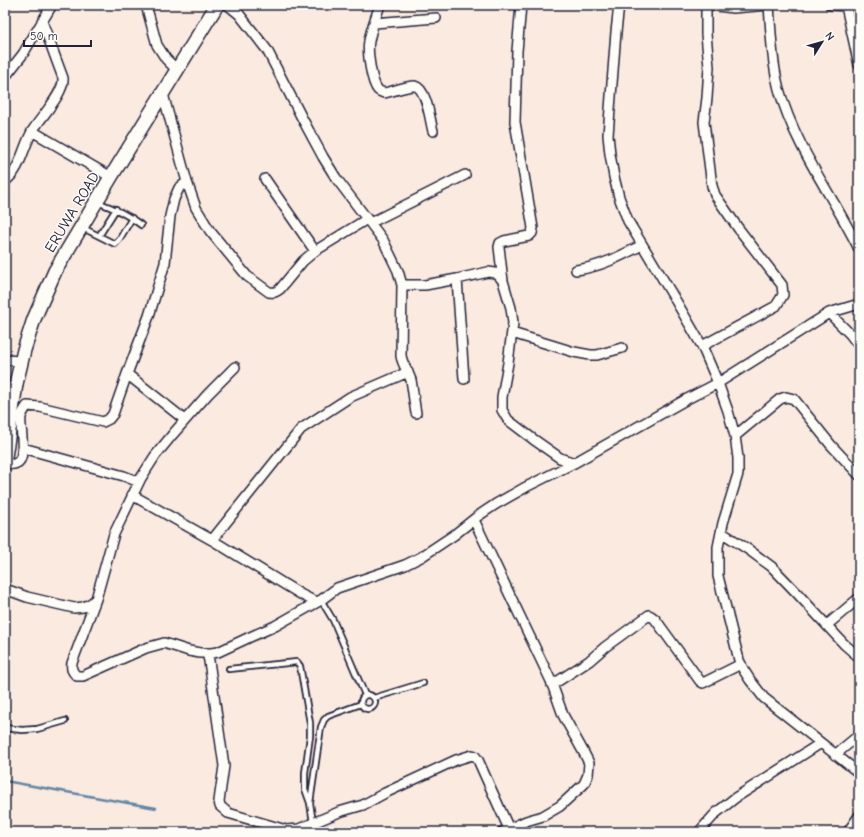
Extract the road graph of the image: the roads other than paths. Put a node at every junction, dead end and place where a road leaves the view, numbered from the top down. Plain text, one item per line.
1 (52, 5) edge
2 (146, 5) edge
3 (217, 5) edge
4 (228, 5) edge
5 (380, 5) edge
6 (521, 5) edge
7 (619, 5) edge
8 (706, 5) edge
9 (710, 5) edge
10 (769, 5) edge
11 (830, 5) edge
12 (849, 6) edge
13 (436, 18) dead end
14 (42, 21) junction
15 (374, 23) junction
16 (859, 65) edge
17 (177, 70) junction
18 (5, 77) edge
19 (163, 94) junction
20 (32, 131) junction
21 (433, 131) dead end
22 (465, 175) dead end
23 (111, 177) junction
24 (265, 179) dead end
25 (5, 181) edge
26 (187, 182) junction
27 (97, 202) junction
28 (116, 209) junction
29 (132, 218) junction
30 (369, 221) junction
31 (141, 225) dead end
32 (82, 228) junction
33 (99, 236) junction
34 (642, 245) junction
35 (859, 249) edge
36 (315, 251) junction
37 (576, 270) dead end
38 (457, 280) junction
39 (503, 281) junction
40 (402, 285) junction
41 (859, 304) edge
42 (829, 313) junction
43 (512, 333) junction
44 (702, 346) junction
45 (859, 346) edge
46 (622, 348) dead end
47 (5, 360) edge
48 (21, 361) junction
49 (235, 367) dead end
50 (408, 372) junction
51 (127, 374) junction
52 (464, 379) dead end
53 (718, 383) junction
54 (416, 413) dead end
55 (185, 420) junction
56 (735, 436) junction
57 (22, 448) junction
58 (5, 457) edge
59 (5, 463) edge
60 (574, 463) junction
61 (859, 475) edge
62 (139, 482) junction
63 (132, 495) junction
64 (474, 520) junction
65 (721, 532) junction
66 (212, 540) junction
67 (5, 589) edge
68 (859, 598) edge
69 (96, 599) junction
70 (319, 601) junction
71 (826, 625) junction
72 (207, 653) junction
73 (859, 657) edge
74 (741, 664) junction
75 (229, 669) dead end
76 (423, 683) dead end
77 (552, 685) junction
78 (366, 695) junction
79 (374, 698) junction
80 (361, 704) junction
81 (65, 720) dead end
82 (5, 728) edge
83 (859, 735) edge
84 (821, 743) junction
85 (835, 754) junction
86 (859, 773) edge
87 (310, 803) junction
88 (859, 816) edge
89 (313, 823) junction
90 (506, 830) edge
91 (316, 832) edge
92 (699, 832) edge
93 (848, 832) edge

1 - 14 street
2 - 17 street
3 - 17 main road, ERUWA ROAD
4 - 30 street
5 - 15 street
6 - 39 street
7 - 34 street
8 - 44 street
9 - 10 street
10 - 35 street
11 - 12 street
12 - 16 street
13 - 15 street
14 - 18 street
14 - 20 street
15 - 21 street
17 - 19 main road, ERUWA ROAD
19 - 23 main road, ERUWA ROAD
19 - 26 street
20 - 23 street
20 - 25 street
22 - 30 street
23 - 27 main road, ERUWA ROAD
24 - 36 street
26 - 36 street
26 - 51 street
27 - 28 lane
27 - 32 main road, ERUWA ROAD
28 - 29 lane
28 - 33 lane
29 - 31 lane
29 - 33 lane
30 - 36 street
30 - 40 street
32 - 33 lane
32 - 48 main road, ERUWA ROAD
34 - 37 street
34 - 44 street
38 - 39 street
38 - 40 street
38 - 52 street
39 - 43 street
40 - 50 street
41 - 42 street
42 - 45 street
42 - 53 street
43 - 46 street
43 - 60 street
44 - 53 street
47 - 48 street
48 - 58 main road, ERUWA ROAD
49 - 55 street
50 - 54 street
50 - 66 street
51 - 55 street
51 - 57 street
53 - 56 street
53 - 60 street
55 - 62 street
56 - 61 street
56 - 65 street
57 - 59 street
57 - 62 street
60 - 64 street
62 - 63 street
63 - 66 street
63 - 69 street
64 - 70 street
64 - 77 street
65 - 71 street
65 - 74 street
66 - 70 street
67 - 69 street
68 - 71 street
69 - 72 street
70 - 72 street
70 - 78 lane
71 - 73 street
72 - 89 street
74 - 77 street
74 - 84 street
75 - 87 lane
76 - 79 lane
77 - 90 street
78 - 79 lane
78 - 80 lane
79 - 80 lane
80 - 87 lane
81 - 82 lane
83 - 85 street
84 - 85 street
84 - 92 street
85 - 86 street
87 - 89 lane
88 - 93 street
89 - 90 street
89 - 91 street

